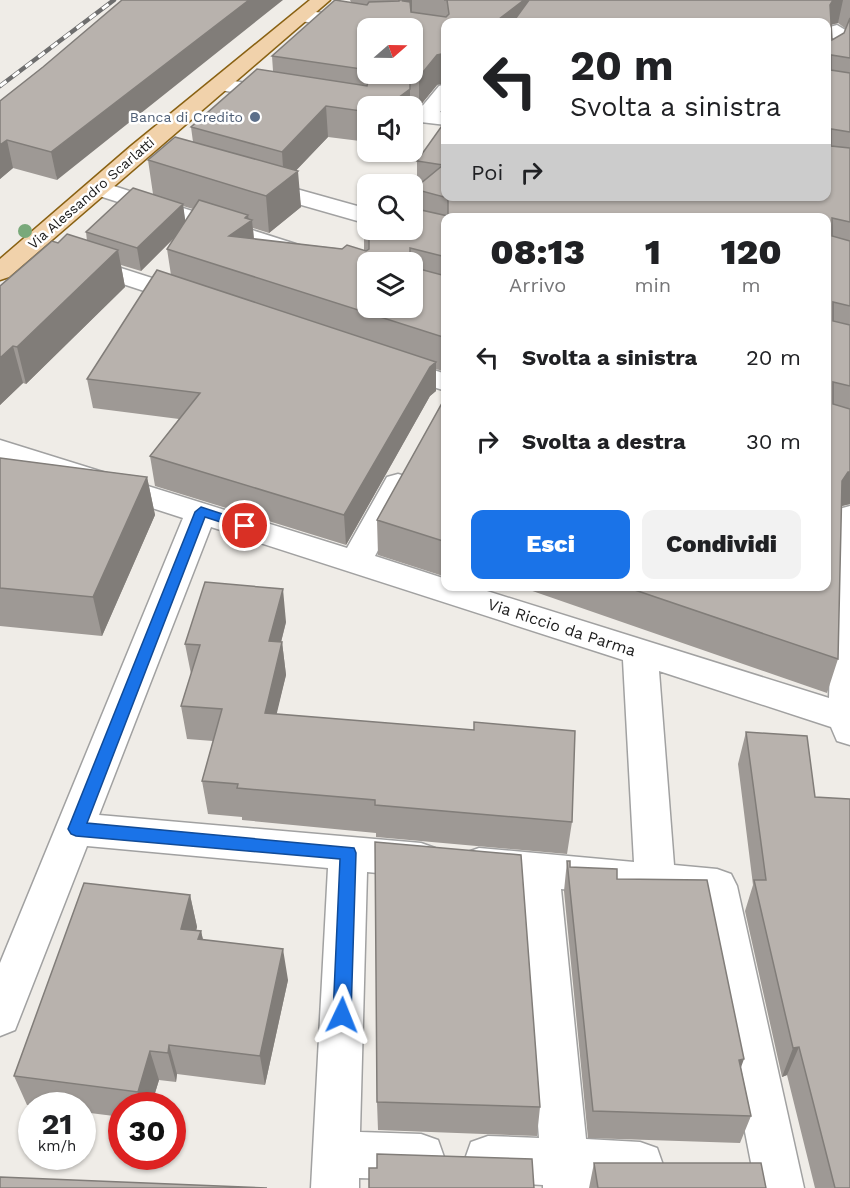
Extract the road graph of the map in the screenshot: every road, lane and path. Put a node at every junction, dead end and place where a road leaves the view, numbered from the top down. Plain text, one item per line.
1 (321, 0) edge
2 (301, 16) junction
3 (357, 24) edge
4 (838, 31) edge
5 (831, 49) edge
6 (221, 85) junction
7 (441, 98) edge
8 (357, 106) edge
9 (428, 117) edge
10 (236, 179) edge
11 (98, 188) junction
12 (357, 214) edge
13 (27, 248) junction
14 (357, 271) edge
15 (0, 272) edge
16 (213, 305) edge
17 (368, 357) edge
18 (441, 394) edge
19 (0, 449) edge
20 (412, 459) edge
21 (201, 512) junction
22 (844, 520) edge
23 (356, 561) junction
24 (441, 588) edge
25 (450, 591) edge
26 (640, 652) junction
27 (849, 722) edge
28 (76, 829) junction
29 (348, 853) junction
30 (539, 871) junction
31 (655, 880) junction
32 (0, 1016) edge
33 (683, 1167) edge
34 (730, 1169) edge
35 (336, 1171) edge
36 (566, 1175) edge
37 (779, 1179) edge

1 - 2 main road, Via Alessandro Scarlatti
2 - 3 street
2 - 6 main road, Via Alessandro Scarlatti
4 - 5 street
6 - 8 street
6 - 11 main road, Via Alessandro Scarlatti
7 - 9 street
10 - 12 street
11 - 13 main road, Via Alessandro Scarlatti
11 - 14 street
13 - 15 main road, Via Alessandro Scarlatti
13 - 16 street
17 - 18 street
19 - 21 street, Via Riccio da Parma
20 - 23 street
21 - 23 street, Via Riccio da Parma
21 - 28 street
22 - 27 street
23 - 24 street, Via Riccio da Parma
25 - 26 street, Via Riccio da Parma
26 - 27 street, Via Riccio da Parma
26 - 31 street
28 - 29 street
28 - 32 street
29 - 30 street
29 - 35 street
30 - 31 street
30 - 36 street
31 - 37 street
33 - 36 street
34 - 37 street
35 - 36 street

